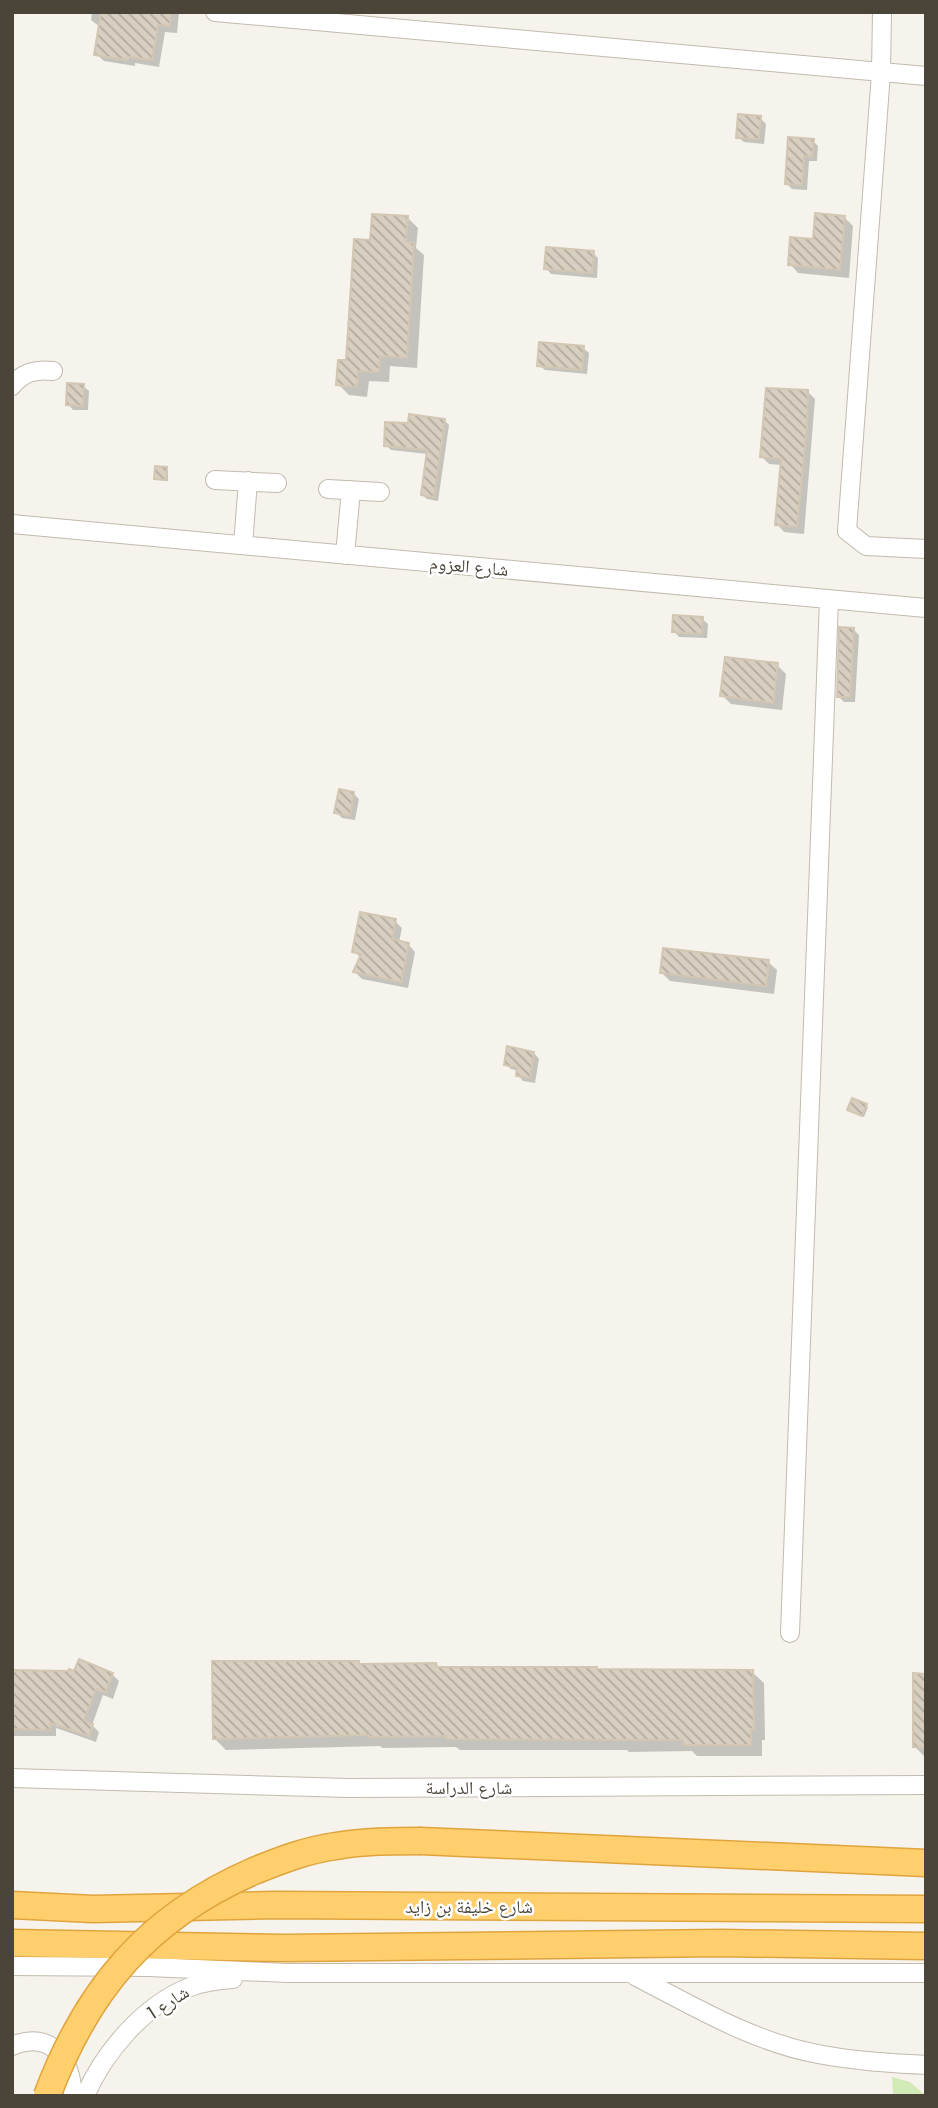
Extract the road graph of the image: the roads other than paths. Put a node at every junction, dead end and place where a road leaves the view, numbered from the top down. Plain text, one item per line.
1 (215, 12) edge
2 (882, 12) edge
3 (881, 73) junction
4 (926, 76) edge
5 (53, 371) dead end
6 (12, 386) edge
7 (215, 480) dead end
8 (248, 481) junction
9 (277, 483) dead end
10 (328, 489) dead end
11 (351, 490) junction
12 (380, 492) dead end
13 (12, 524) edge
14 (243, 545) junction
15 (926, 549) edge
16 (345, 555) junction
17 (829, 599) junction
18 (926, 608) edge
19 (790, 1633) dead end
20 (12, 1778) edge
21 (926, 1785) edge
22 (926, 1863) edge
23 (12, 1905) edge
24 (926, 1909) edge
25 (12, 1942) edge
26 (926, 1946) edge
27 (12, 1966) edge
28 (288, 1973) junction
29 (926, 1973) edge
30 (632, 1974) junction
31 (12, 2046) edge
32 (921, 2068) edge
33 (47, 2096) edge
34 (73, 2096) edge
35 (85, 2096) edge

1 - 3 street
2 - 3 street
3 - 4 street
3 - 15 street
5 - 6 street
7 - 8 street
8 - 9 street
8 - 14 street
10 - 11 street
11 - 12 street
11 - 16 street
13 - 14 street, شارع العزوم
14 - 16 street, شارع العزوم
16 - 17 street, شارع العزوم
17 - 18 street, شارع العزوم
17 - 19 street
20 - 21 street, شارع الدراسة
22 - 33 highway, bridge
23 - 24 highway, شارع خليفة بن زايد
25 - 26 highway
27 - 28 street
28 - 30 street
28 - 35 street, شارع 1
29 - 30 street
30 - 32 street
31 - 34 street

